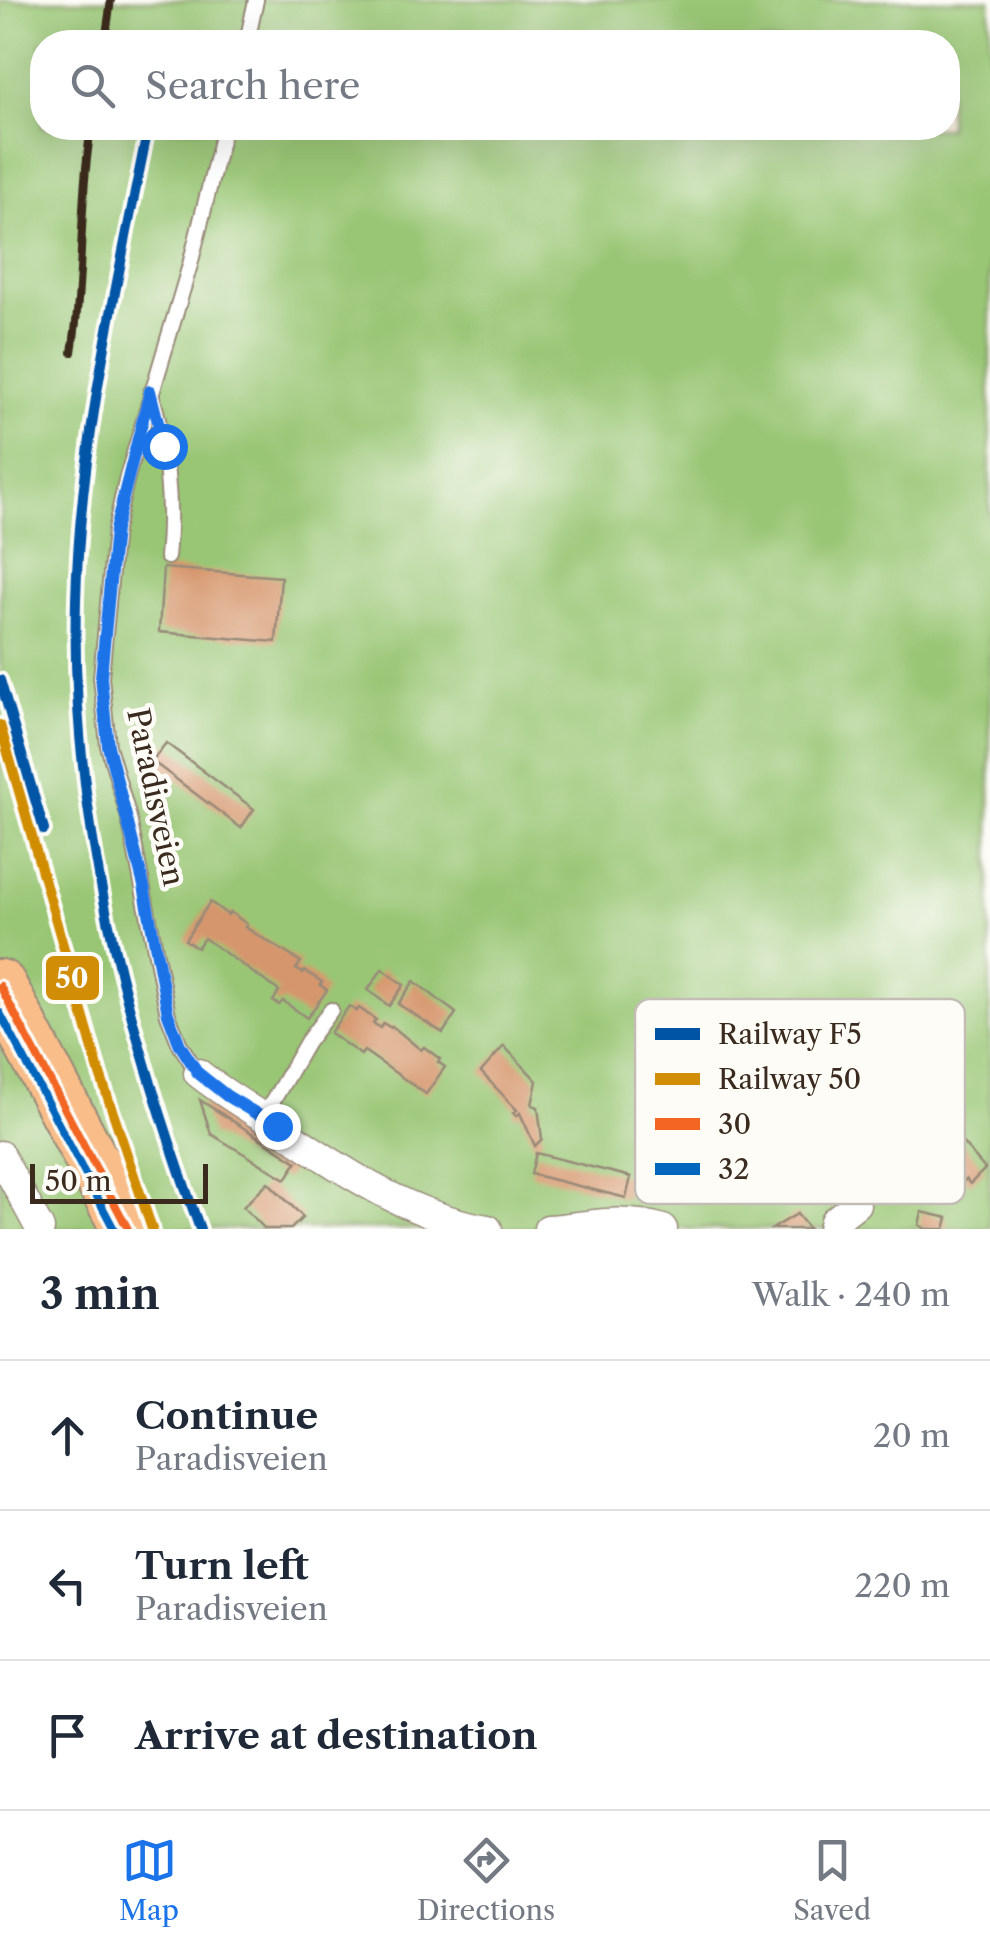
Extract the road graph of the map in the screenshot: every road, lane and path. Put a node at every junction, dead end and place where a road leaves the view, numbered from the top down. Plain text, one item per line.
1 (256, 0) edge
2 (250, 30) edge
3 (221, 140) edge
4 (150, 391) junction
5 (167, 557) dead end
6 (0, 986) edge
7 (331, 1010) dead end
8 (0, 1054) edge
9 (198, 1073) joint
10 (262, 1118) junction
11 (0, 1155) edge
12 (856, 1204) dead end
13 (40, 1229) edge
14 (99, 1229) edge
15 (128, 1229) edge
16 (488, 1229) edge
17 (548, 1229) edge
18 (662, 1229) edge
19 (832, 1229) edge

1 - 2 lane
3 - 4 lane, Paradisveien
4 - 5 lane
4 - 9 lane, Paradisveien
6 - 15 highway
7 - 10 lane
8 - 14 highway
9 - 10 street, Paradisveien
10 - 16 street, Paradisveien
11 - 13 street
12 - 19 street
17 - 18 street

